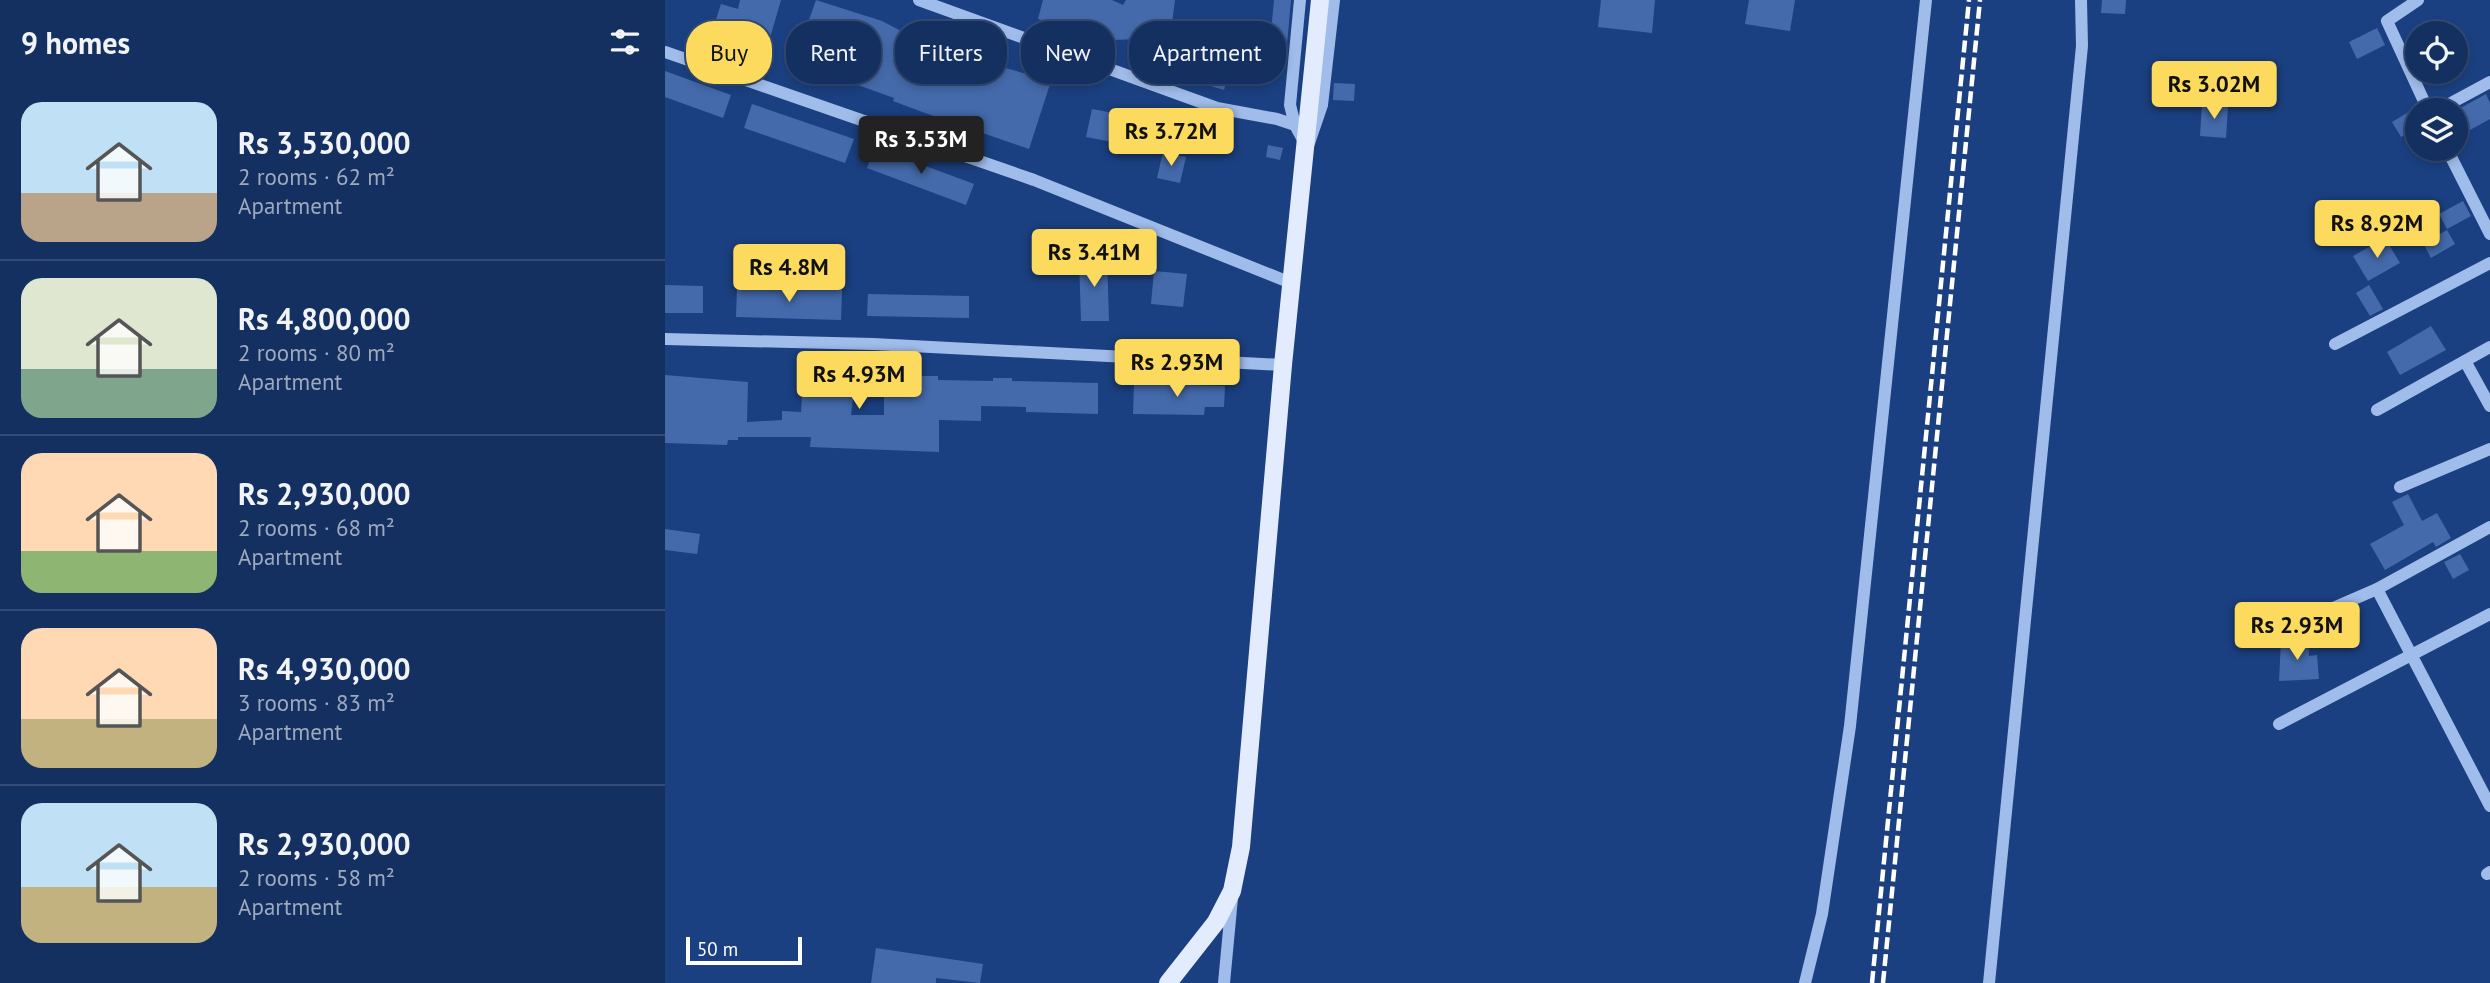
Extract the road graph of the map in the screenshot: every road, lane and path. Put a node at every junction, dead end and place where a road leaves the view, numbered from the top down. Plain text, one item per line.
1 (919, 0) edge
2 (1300, 0) edge
3 (1320, 0) edge
4 (1334, 0) edge
5 (1926, 0) edge
6 (2081, 0) edge
7 (2418, 0) edge
8 (665, 52) edge
9 (2490, 82) edge
10 (2422, 98) edge
11 (2460, 98) edge
12 (1295, 125) junction
13 (1307, 147) junction
14 (2454, 161) edge
15 (2490, 234) edge
16 (2490, 263) edge
17 (1291, 283) junction
18 (665, 339) edge
19 (2336, 344) dead end
20 (2490, 347) edge
21 (2465, 361) junction
22 (1283, 365) junction
23 (2490, 406) edge
24 (2377, 410) dead end
25 (2490, 449) edge
26 (2400, 486) dead end
27 (2490, 527) edge
28 (2377, 589) junction
29 (2490, 614) edge
30 (2317, 615) dead end
31 (2412, 655) junction
32 (2279, 724) dead end
33 (2490, 806) edge
34 (1233, 891) junction
35 (1168, 983) edge
36 (1224, 983) edge
37 (1805, 983) edge
38 (1989, 983) edge

1 - 12 street
2 - 12 street
3 - 13 main road
4 - 13 street
5 - 37 street
6 - 38 street
7 - 10 street
8 - 17 street
9 - 11 street
12 - 13 street
13 - 17 main road
14 - 15 street
16 - 19 street
17 - 22 main road
18 - 22 street
20 - 21 street
21 - 23 street
21 - 24 street
22 - 34 main road
25 - 26 street
27 - 28 street
28 - 30 street
28 - 31 street
29 - 31 street
31 - 32 street
31 - 33 street
34 - 35 main road
34 - 36 street

